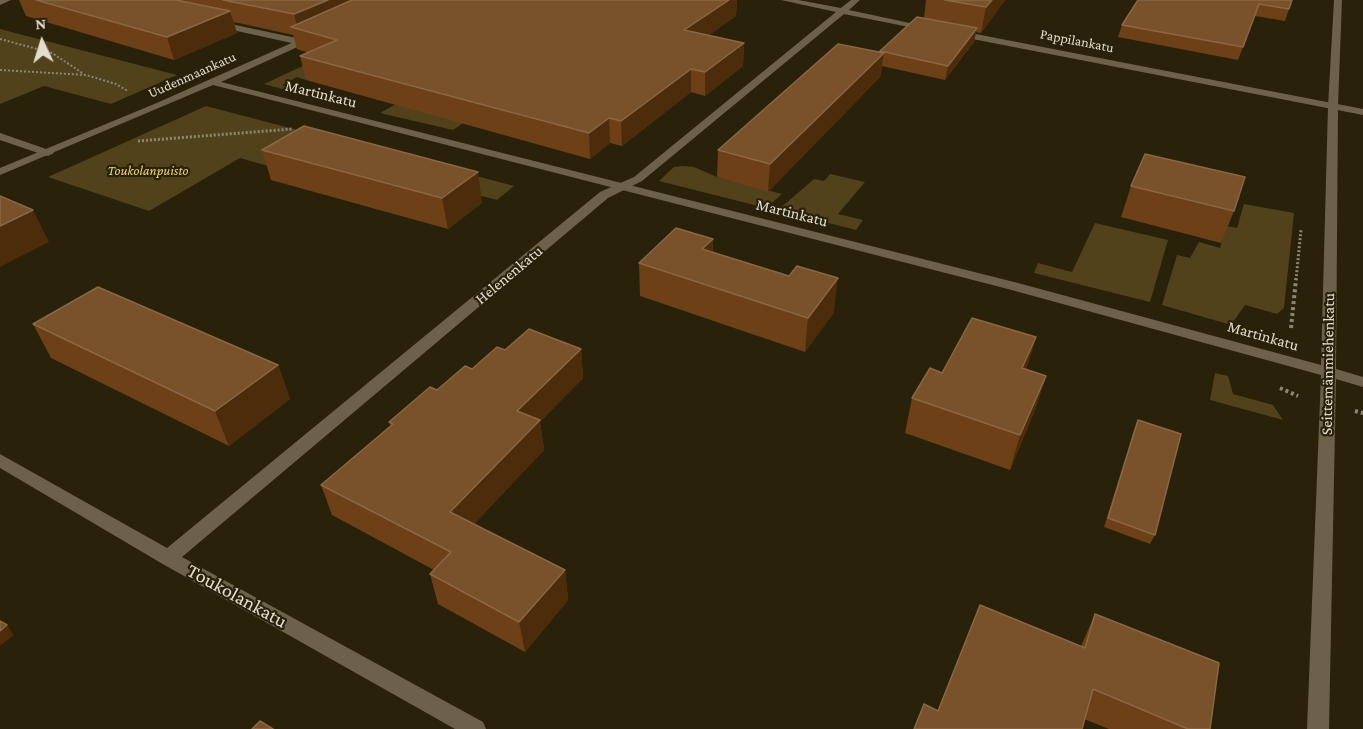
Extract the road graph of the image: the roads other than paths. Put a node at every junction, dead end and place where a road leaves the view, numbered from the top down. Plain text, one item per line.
1 (7, 0) edge
2 (785, 0) edge
3 (856, 0) edge
4 (1338, 0) edge
5 (0, 2) edge
6 (842, 11) junction
7 (207, 22) edge
8 (320, 33) edge
9 (301, 42) junction
10 (211, 82) junction
11 (1333, 106) junction
12 (1363, 112) edge
13 (0, 136) edge
14 (48, 153) junction
15 (0, 172) edge
16 (621, 188) junction
17 (1328, 372) junction
18 (1363, 382) edge
19 (0, 460) edge
20 (168, 558) junction
21 (475, 729) edge
22 (1318, 729) edge

1 - 5 street
2 - 6 street, Pappilankatu
3 - 6 street, Helenenkatu
4 - 11 street, Seittemänmiehenkatu
6 - 11 street, Pappilankatu
6 - 16 street, Helenenkatu
7 - 9 street
8 - 9 street, Uudenmaankatu
9 - 10 street, Uudenmaankatu
10 - 14 street, Uudenmaankatu
10 - 16 street, Martinkatu
11 - 12 street, Pappilankatu
11 - 17 street, Seittemänmiehenkatu
13 - 14 street
14 - 15 street, Uudenmaankatu
16 - 17 street, Martinkatu
16 - 20 street, Helenenkatu
17 - 18 street, Martinkatu
17 - 22 street, Seittemänmiehenkatu
19 - 20 street, Toukolankatu
20 - 21 street, Toukolankatu

